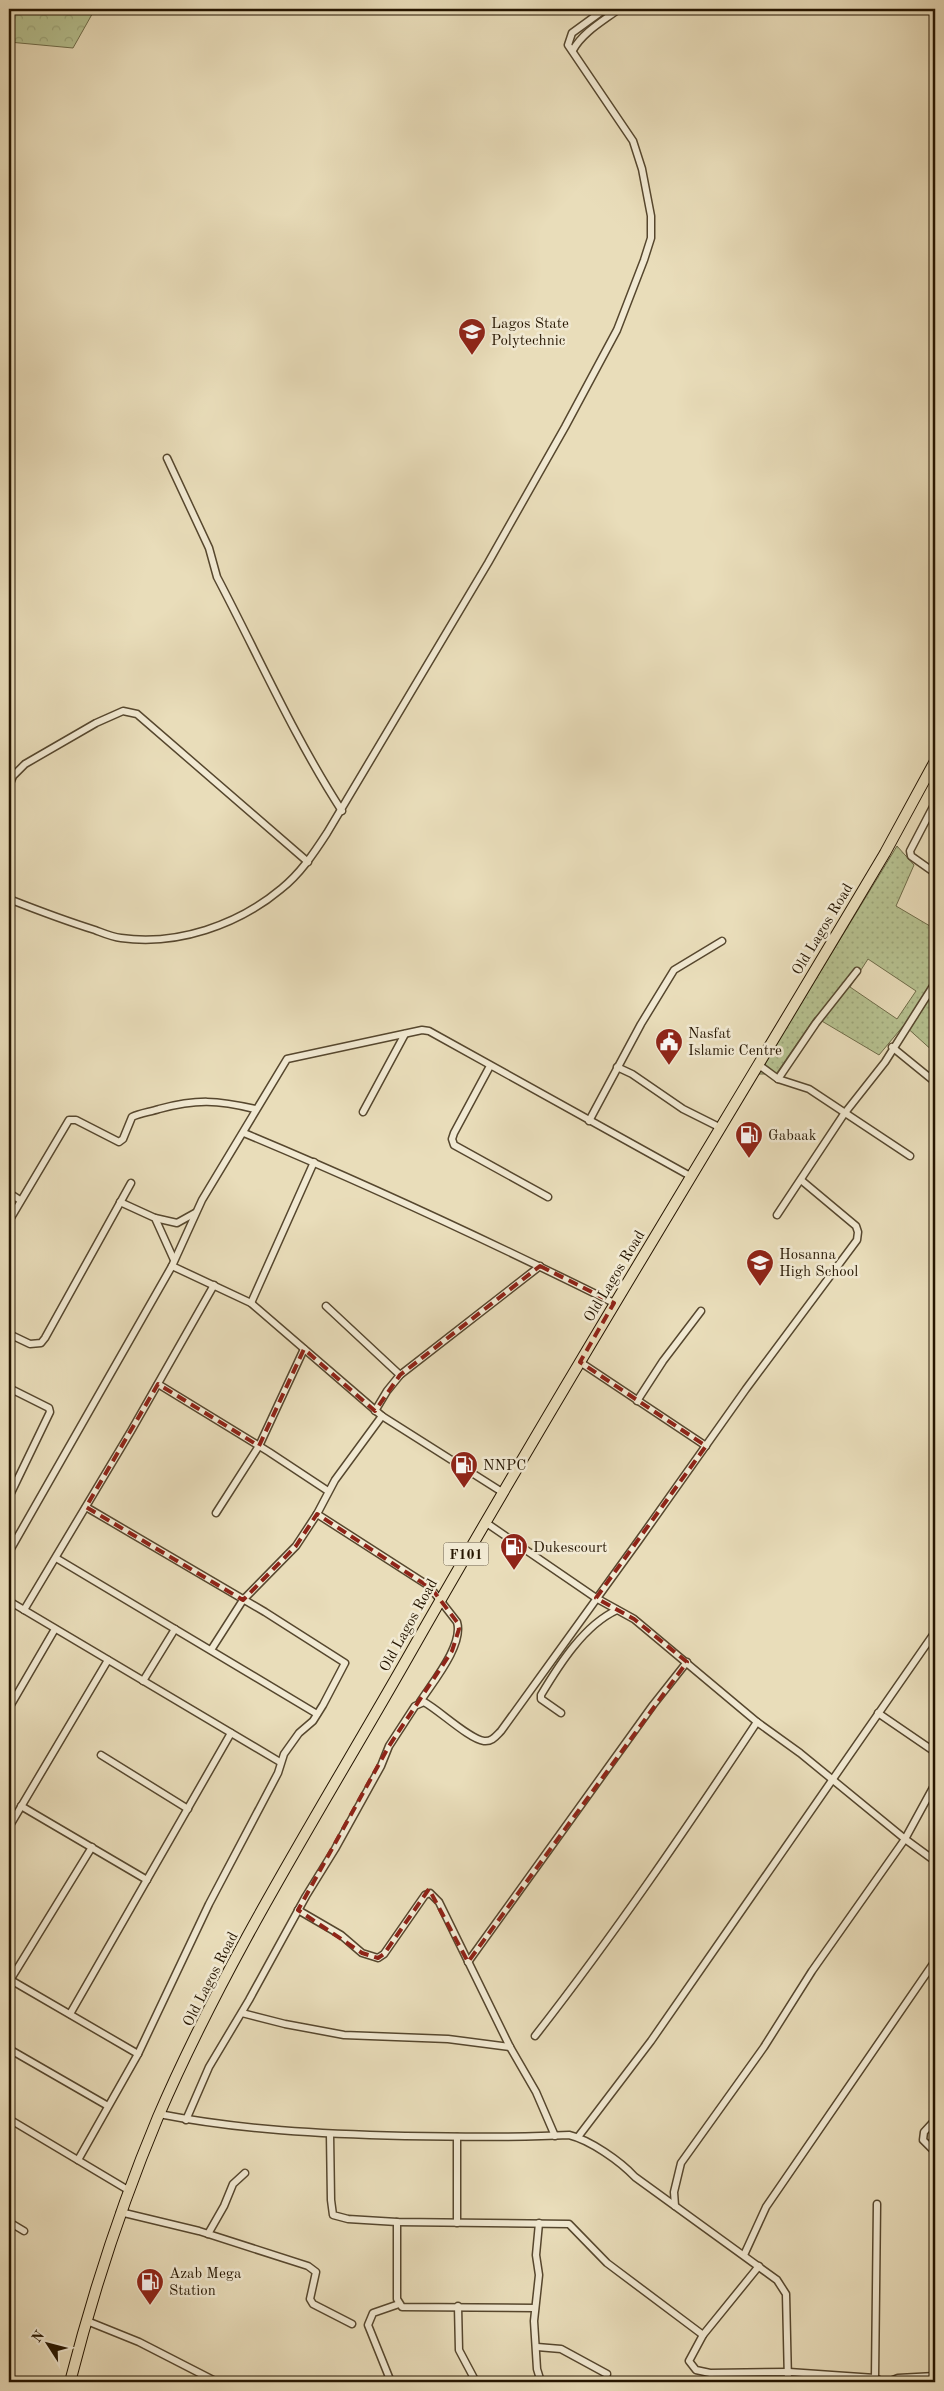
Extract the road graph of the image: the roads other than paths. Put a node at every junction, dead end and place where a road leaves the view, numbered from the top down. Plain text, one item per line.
1 (605, 9) edge
2 (619, 9) edge
3 (573, 50) junction
4 (167, 458) dead end
5 (935, 761) edge
6 (9, 786) edge
7 (935, 803) edge
8 (342, 810) junction
9 (308, 862) junction
10 (935, 873) edge
11 (9, 899) edge
12 (722, 941) dead end
13 (857, 971) dead end
14 (935, 984) edge
15 (405, 1034) junction
16 (892, 1047) junction
17 (759, 1064) junction
18 (490, 1066) junction
19 (617, 1067) junction
20 (778, 1079) junction
21 (935, 1082) edge
22 (255, 1109) junction
23 (363, 1112) dead end
24 (844, 1114) junction
25 (589, 1121) junction
26 (721, 1128) junction
27 (244, 1133) junction
28 (910, 1156) dead end
29 (314, 1162) junction
30 (692, 1177) junction
31 (801, 1180) junction
32 (131, 1184) dead end
33 (9, 1193) edge
34 (548, 1197) dead end
35 (20, 1200) junction
36 (120, 1202) junction
37 (196, 1213) junction
38 (777, 1215) dead end
39 (155, 1218) junction
40 (9, 1221) edge
41 (173, 1263) junction
42 (540, 1266) junction
43 (214, 1285) junction
44 (250, 1303) junction
45 (614, 1304) junction
46 (326, 1306) dead end
47 (702, 1311) dead end
48 (9, 1334) edge
49 (304, 1349) junction
50 (580, 1362) junction
51 (400, 1375) junction
52 (158, 1384) junction
53 (9, 1388) edge
54 (637, 1401) junction
55 (375, 1411) junction
56 (382, 1416) junction
57 (259, 1446) junction
58 (706, 1446) junction
59 (328, 1491) junction
60 (502, 1492) junction
61 (9, 1497) edge
62 (86, 1507) junction
63 (216, 1513) dead end
64 (317, 1514) junction
65 (485, 1522) junction
66 (9, 1552) edge
67 (56, 1558) junction
68 (596, 1598) junction
69 (243, 1600) junction
70 (9, 1601) edge
71 (439, 1601) junction
72 (24, 1610) junction
73 (617, 1610) junction
74 (56, 1629) junction
75 (175, 1629) junction
76 (935, 1632) edge
77 (210, 1650) junction
78 (108, 1660) junction
79 (687, 1662) junction
80 (143, 1681) junction
81 (420, 1702) junction
82 (9, 1708) edge
83 (561, 1713) dead end
84 (317, 1714) junction
85 (878, 1714) junction
86 (757, 1722) junction
87 (231, 1733) junction
88 (935, 1752) edge
89 (101, 1755) dead end
90 (280, 1762) junction
91 (831, 1780) junction
92 (935, 1784) edge
93 (21, 1806) junction
94 (188, 1809) junction
95 (9, 1827) edge
96 (905, 1840) junction
97 (92, 1847) junction
98 (935, 1861) edge
99 (147, 1880) junction
100 (298, 1910) junction
101 (935, 1961) edge
102 (468, 1962) junction
103 (9, 1980) edge
104 (242, 2013) junction
105 (70, 2014) junction
106 (536, 2036) dead end
107 (510, 2047) junction
108 (9, 2049) edge
109 (138, 2054) junction
110 (108, 2106) junction
111 (159, 2114) junction
112 (9, 2119) edge
113 (186, 2120) junction
114 (935, 2120) edge
115 (330, 2134) junction
116 (555, 2136) junction
117 (456, 2137) junction
118 (578, 2137) junction
119 (935, 2152) edge
120 (78, 2160) junction
121 (245, 2173) dead end
122 (128, 2190) junction
123 (877, 2204) dead end
124 (675, 2206) junction
125 (120, 2212) junction
126 (9, 2222) edge
127 (397, 2222) junction
128 (457, 2223) junction
129 (539, 2223) junction
130 (24, 2232) dead end
131 (208, 2234) junction
132 (744, 2255) junction
133 (759, 2266) junction
134 (399, 2304) junction
135 (458, 2306) junction
136 (535, 2308) junction
137 (87, 2321) junction
138 (352, 2324) dead end
139 (703, 2335) junction
140 (537, 2347) junction
141 (789, 2372) junction
142 (607, 2374) dead end
143 (935, 2376) edge
144 (875, 2378) junction
145 (70, 2382) edge
146 (217, 2382) edge
147 (377, 2382) edge
148 (390, 2382) edge
149 (476, 2382) edge
150 (541, 2382) edge
151 (788, 2382) edge
152 (884, 2382) edge
153 (888, 2382) edge

1 - 3 street
2 - 3 street
3 - 8 street
4 - 8 street
5 - 17 main road, Old Lagos Road / F101
6 - 9 street
7 - 10 street
8 - 9 street
9 - 11 street
12 - 19 street
13 - 20 street
14 - 16 street
15 - 18 street
15 - 22 street
15 - 23 street
16 - 21 street
16 - 24 street
17 - 20 street
17 - 26 main road, Old Lagos Road / F101
18 - 25 street
18 - 34 street
19 - 25 street
19 - 26 street
20 - 24 street
22 - 27 street
22 - 35 street
24 - 28 street
24 - 31 street
25 - 30 street
26 - 30 main road, Old Lagos Road / F101
27 - 29 street
27 - 37 street
29 - 42 street
29 - 44 street
30 - 45 main road, Old Lagos Road / F101
31 - 38 street
31 - 58 street
32 - 36 street
33 - 35 street
35 - 40 street
36 - 39 street
36 - 48 street
37 - 39 street
37 - 41 street
39 - 41 street
41 - 43 street
41 - 66 street
42 - 45 street
42 - 51 street
43 - 44 street
43 - 52 street
44 - 49 street
45 - 50 main road, Old Lagos Road / F101
46 - 51 street
47 - 54 street
49 - 55 street
49 - 57 street
50 - 54 street
50 - 60 main road, Old Lagos Road / F101
51 - 55 street
52 - 57 street
52 - 62 street
53 - 61 street
54 - 58 street
55 - 56 street
56 - 59 street
56 - 60 street
57 - 59 street
57 - 63 street
58 - 68 street
59 - 64 street
60 - 65 main road, Old Lagos Road / F101
62 - 67 street
62 - 69 street
64 - 69 street
64 - 71 street
65 - 68 street
65 - 71 main road, Old Lagos Road / F101
67 - 72 street
67 - 75 street
68 - 73 street
68 - 81 street
69 - 77 street
69 - 84 street
70 - 72 street
71 - 81 street
71 - 111 main road, Old Lagos Road / F101
72 - 74 street
73 - 79 street
73 - 83 street
74 - 78 street
74 - 82 street
75 - 77 street
75 - 80 street
76 - 85 street
77 - 84 street
78 - 80 street
78 - 93 street
79 - 86 street
79 - 102 street
80 - 87 street
81 - 100 street
84 - 90 street
85 - 88 street
85 - 91 street
86 - 91 street
86 - 106 street
87 - 90 street
87 - 94 street
89 - 94 street
90 - 109 street
91 - 96 street
91 - 118 street
92 - 96 street
93 - 95 street
93 - 97 street
94 - 99 street
96 - 98 street
96 - 124 street
97 - 99 street
97 - 103 street
99 - 105 street
100 - 102 street
100 - 104 street
101 - 132 street
102 - 107 street
103 - 105 street
104 - 107 street
104 - 113 street
105 - 109 street
107 - 116 street
108 - 110 street
109 - 110 street
110 - 120 street
111 - 113 street
111 - 122 main road, Old Lagos Road / F101
112 - 120 street
113 - 115 street
114 - 119 street
115 - 117 street
115 - 127 street
116 - 117 street
116 - 118 street
117 - 128 street
118 - 124 street
120 - 122 street
121 - 131 street
122 - 125 main road, Old Lagos Road / F101
123 - 144 street
124 - 132 street
125 - 131 street
125 - 137 main road, Old Lagos Road / F101
126 - 130 street
127 - 128 street
127 - 134 street
128 - 129 street
129 - 136 street
129 - 139 street
131 - 138 street
132 - 133 street
133 - 139 street
133 - 141 street
134 - 135 street
134 - 148 street
135 - 136 street
135 - 149 street
136 - 140 street
137 - 145 main road, Old Lagos Road / F101
137 - 146 street
139 - 141 street
140 - 142 street
140 - 150 street
141 - 144 street
141 - 151 street
143 - 153 street
144 - 152 street
147 - 148 street

